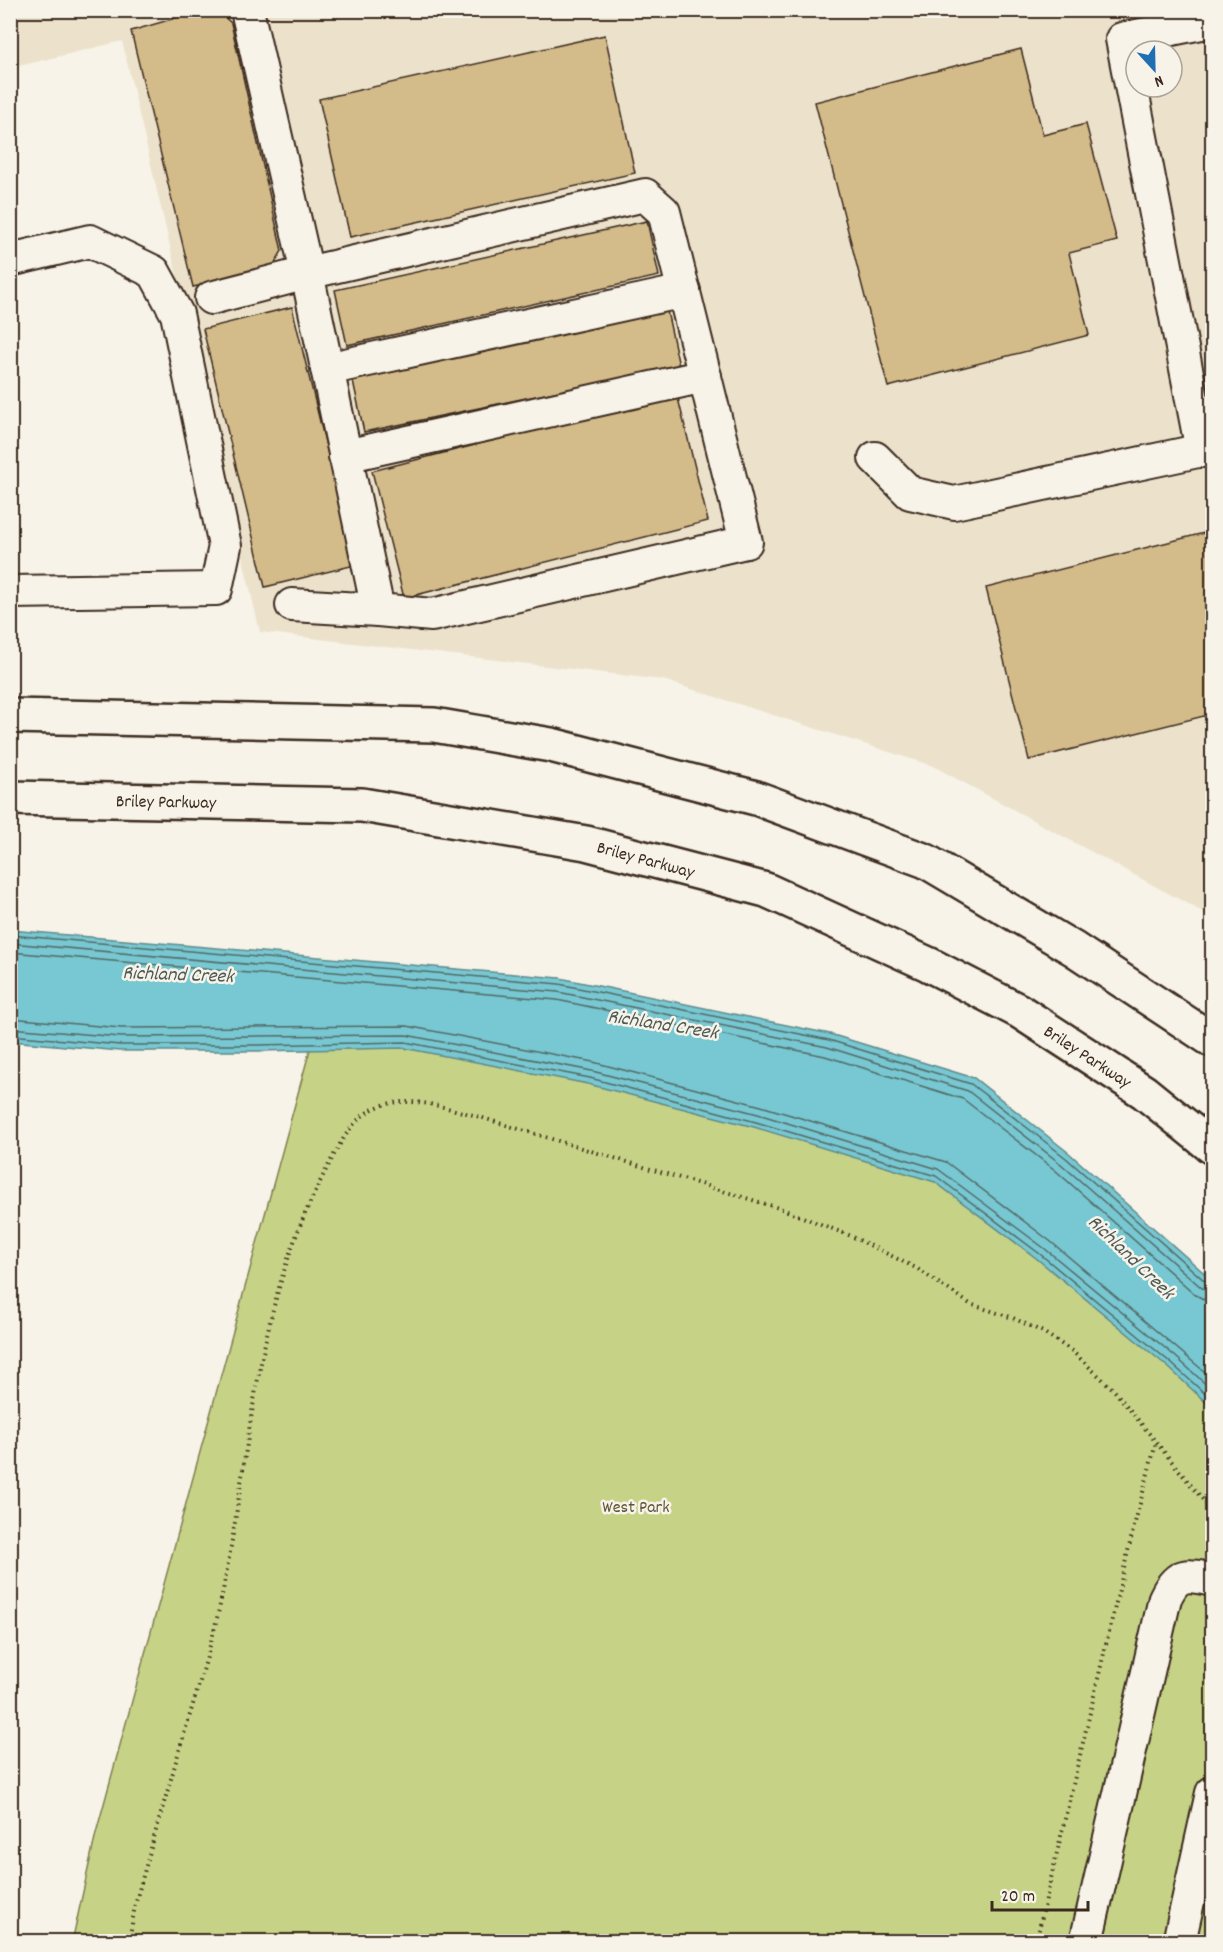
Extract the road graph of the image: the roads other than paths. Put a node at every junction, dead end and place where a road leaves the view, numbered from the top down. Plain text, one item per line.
1 (247, 10) edge
2 (1208, 27) edge
3 (10, 260) edge
4 (307, 273) junction
5 (684, 291) junction
6 (211, 298) dead end
7 (327, 369) junction
8 (705, 376) junction
9 (1207, 449) edge
10 (345, 456) junction
11 (876, 458) dead end
12 (10, 592) edge
13 (292, 605) dead end
14 (378, 610) junction
15 (10, 716) edge
16 (10, 798) edge
17 (1212, 1040) edge
18 (1212, 1147) edge
19 (1212, 1580) edge
20 (1212, 1793) edge
21 (1086, 1941) edge
22 (1179, 1941) edge

1 - 4 street
2 - 9 street
3 - 12 street
4 - 5 street
4 - 6 street
4 - 7 street
5 - 7 street
5 - 8 street
7 - 10 street
8 - 10 street
8 - 14 street
9 - 11 street
10 - 14 street
13 - 14 street
15 - 17 highway
16 - 18 highway, Briley Parkway
19 - 21 street
20 - 22 street

